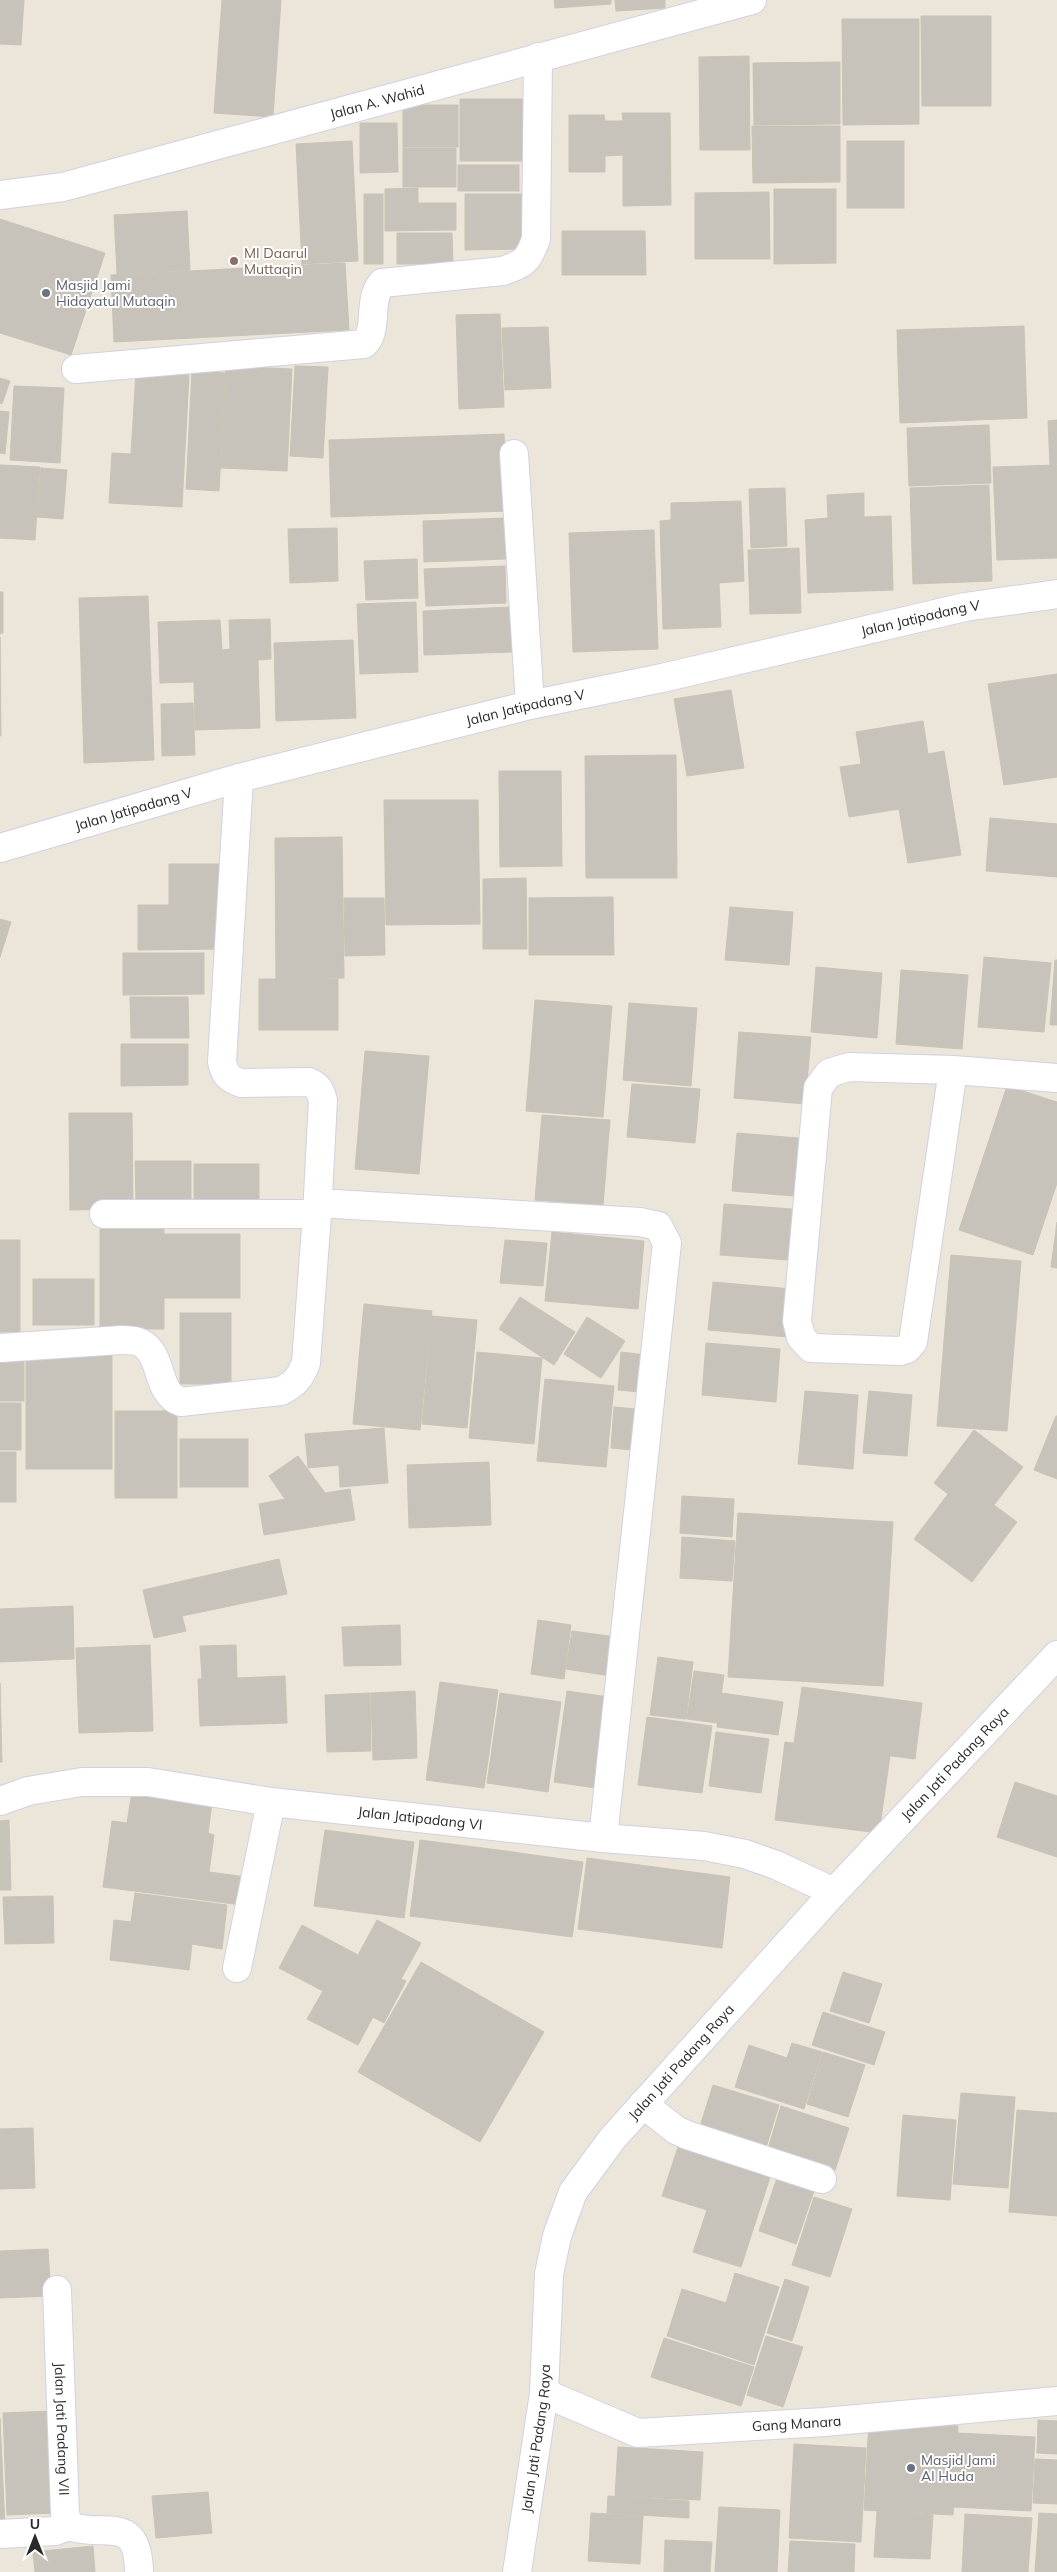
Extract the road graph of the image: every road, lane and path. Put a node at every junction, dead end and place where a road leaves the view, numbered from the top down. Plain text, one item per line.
1 (752, 0) edge
2 (538, 57) junction
3 (0, 195) edge
4 (76, 368) dead end
5 (514, 454) dead end
6 (1057, 594) edge
7 (530, 705) junction
8 (239, 778) junction
9 (0, 848) edge
10 (953, 1070) junction
11 (1057, 1078) edge
12 (317, 1209) junction
13 (104, 1214) dead end
14 (0, 1348) edge
15 (1057, 1655) edge
16 (0, 1801) edge
17 (271, 1802) junction
18 (603, 1838) junction
19 (834, 1892) junction
20 (237, 1968) dead end
21 (643, 2104) junction
22 (822, 2179) dead end
23 (57, 2290) dead end
24 (544, 2393) junction
25 (1057, 2401) edge
26 (69, 2526) junction
27 (0, 2534) edge
28 (139, 2572) edge
29 (517, 2572) edge

1 - 2 street, Jalan A. Wahid
2 - 3 street, Jalan A. Wahid
2 - 4 street
5 - 7 street
6 - 7 street, Jalan Jatipadang V
7 - 8 street, Jalan Jatipadang V
8 - 9 street, Jalan Jatipadang V
8 - 12 street
10 - 10 street
10 - 11 street
12 - 13 street
12 - 14 street
12 - 18 street
15 - 19 street, Jalan Jati Padang Raya
16 - 17 street, Jalan Jatipadang VI
17 - 18 street, Jalan Jatipadang VI
17 - 20 street
18 - 19 street, Jalan Jatipadang VI
19 - 21 street, Jalan Jati Padang Raya
21 - 22 street
21 - 24 street, Jalan Jati Padang Raya
23 - 26 street, Jalan Jati Padang VII
24 - 25 street, Gang Manara
24 - 29 street, Jalan Jati Padang Raya
26 - 27 street
26 - 28 street

